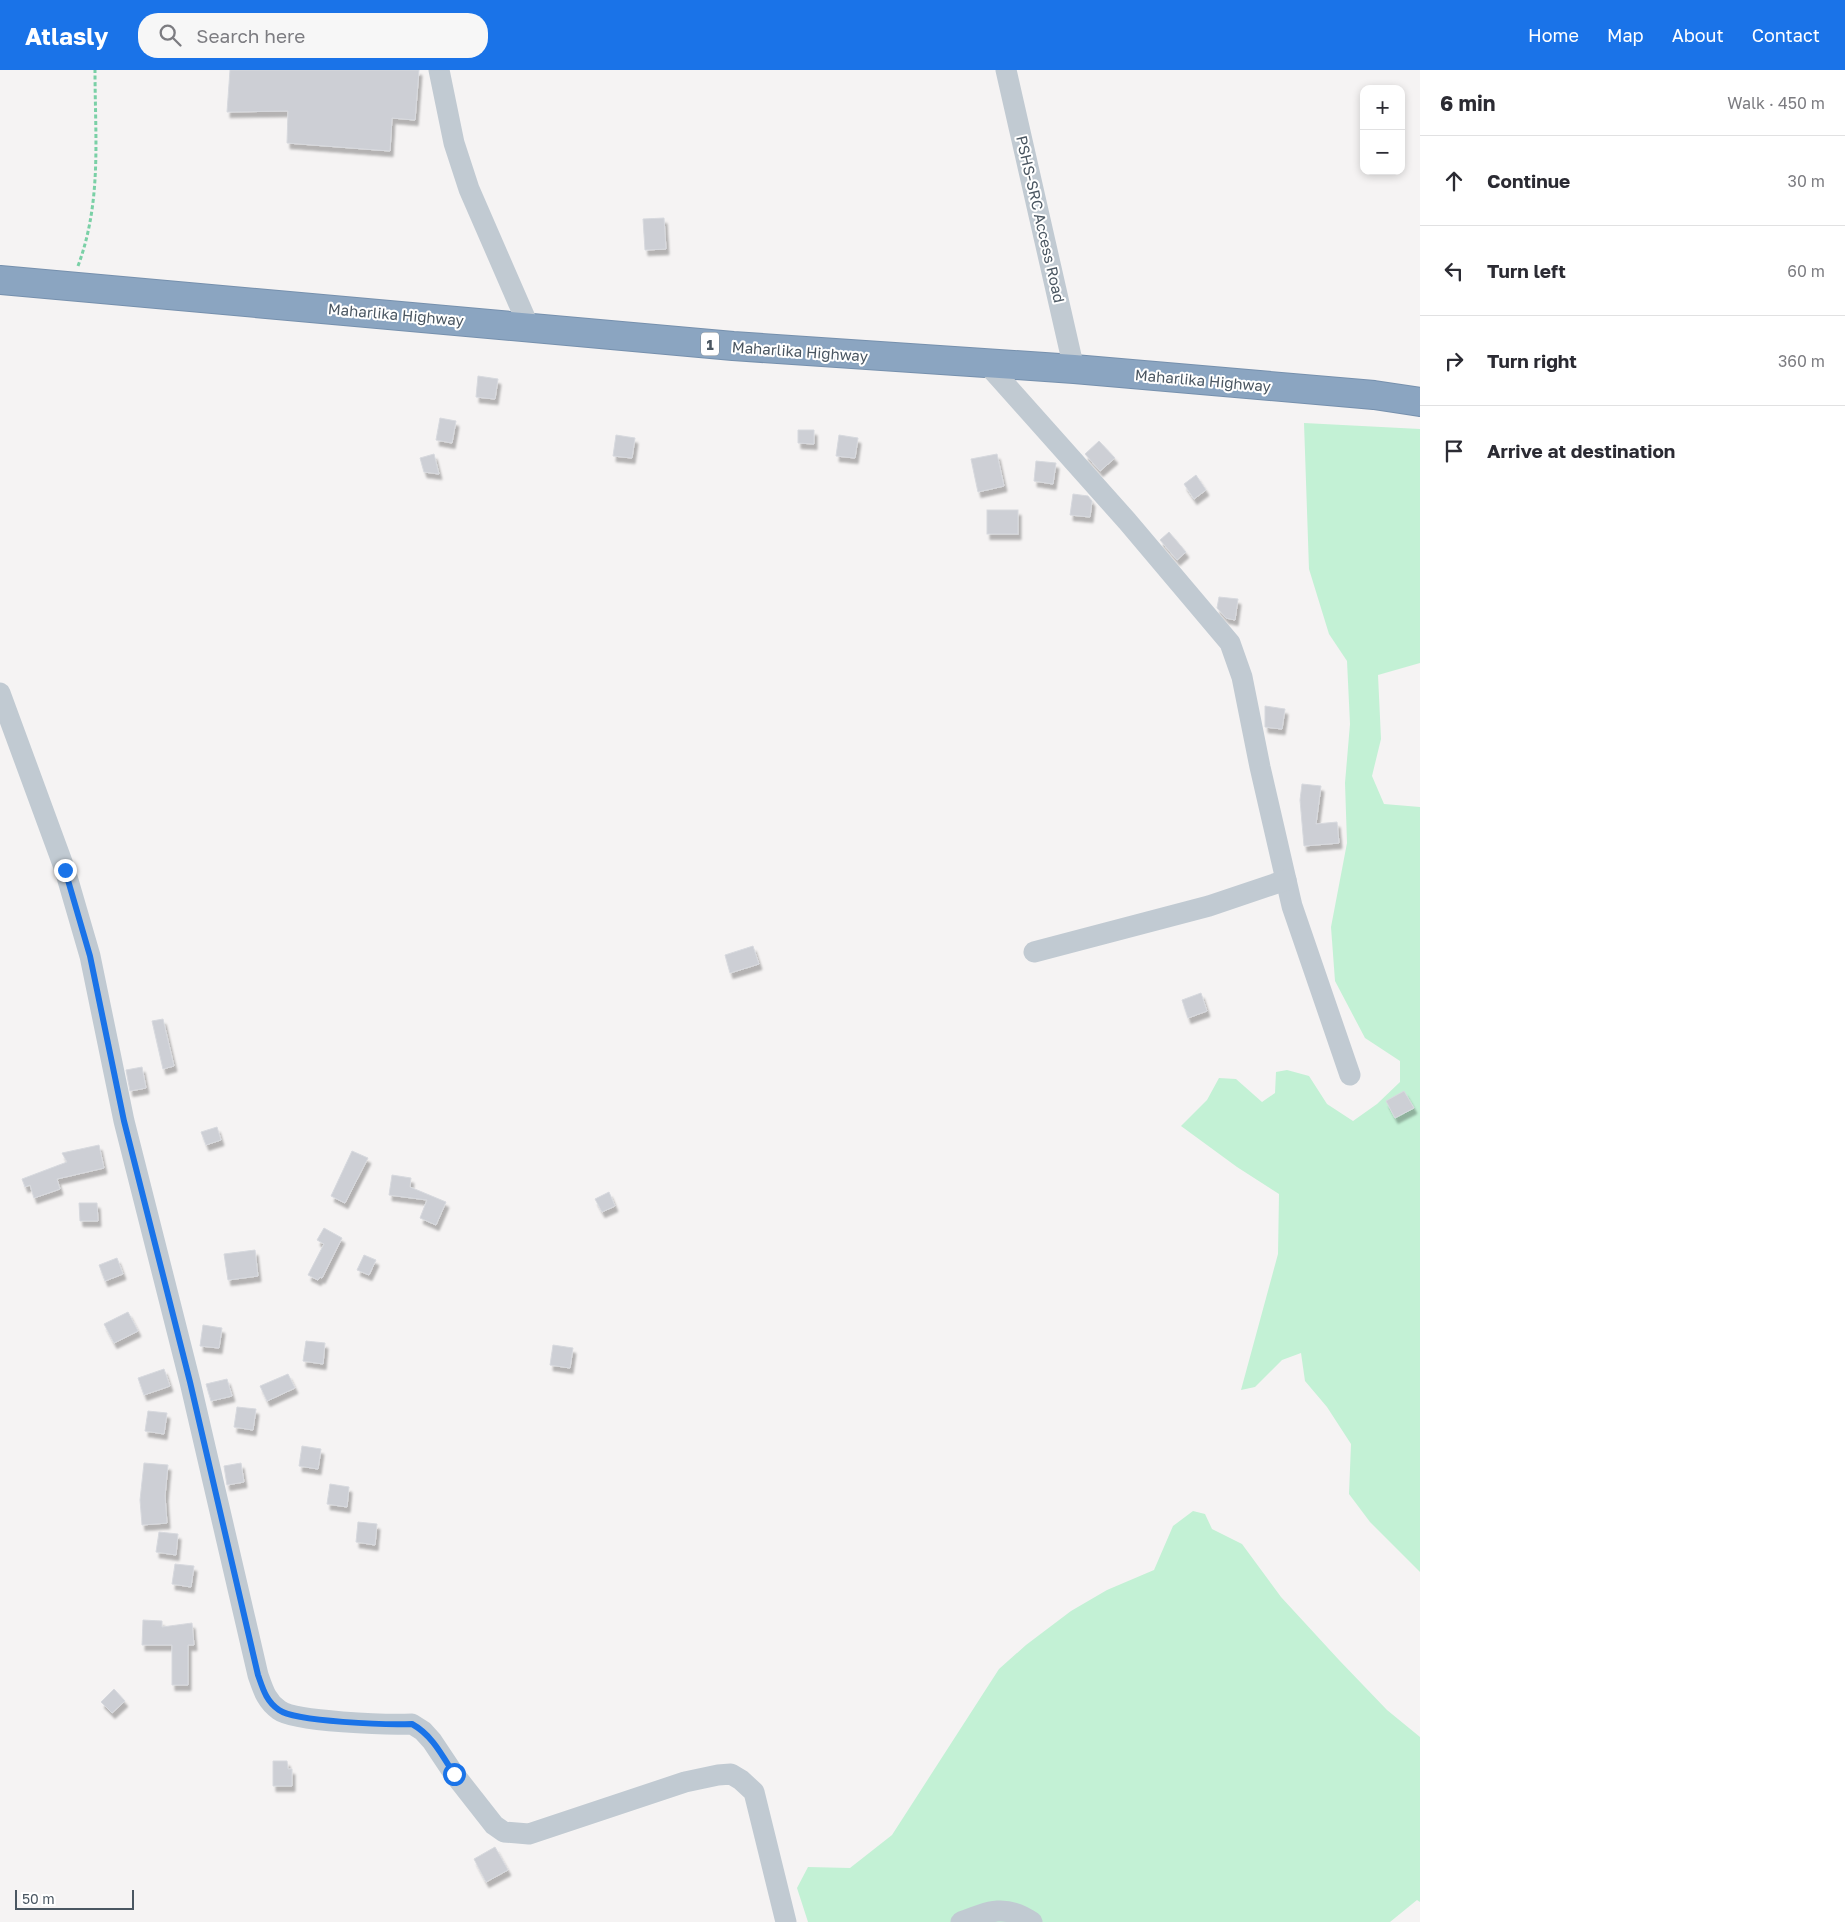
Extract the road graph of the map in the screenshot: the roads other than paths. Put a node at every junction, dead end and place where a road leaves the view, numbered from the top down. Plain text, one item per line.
1 (440, 70) edge
2 (1006, 70) edge
3 (0, 280) edge
4 (529, 327) junction
5 (988, 364) junction
6 (1074, 369) junction
7 (1420, 402) edge
8 (0, 693) edge
9 (1286, 880) junction
10 (1034, 952) dead end
11 (1350, 1075) dead end
12 (786, 1922) edge
13 (961, 1922) edge
14 (1032, 1922) edge

1 - 4 street
2 - 6 street, PSHS-SRC Access Road
3 - 4 highway, Maharlika Highway / 1
4 - 5 highway, Maharlika Highway / 1
5 - 6 highway, Maharlika Highway / 1
5 - 9 street
6 - 7 highway, Maharlika Highway / 1
8 - 12 street
9 - 10 street
9 - 11 street
13 - 14 street

